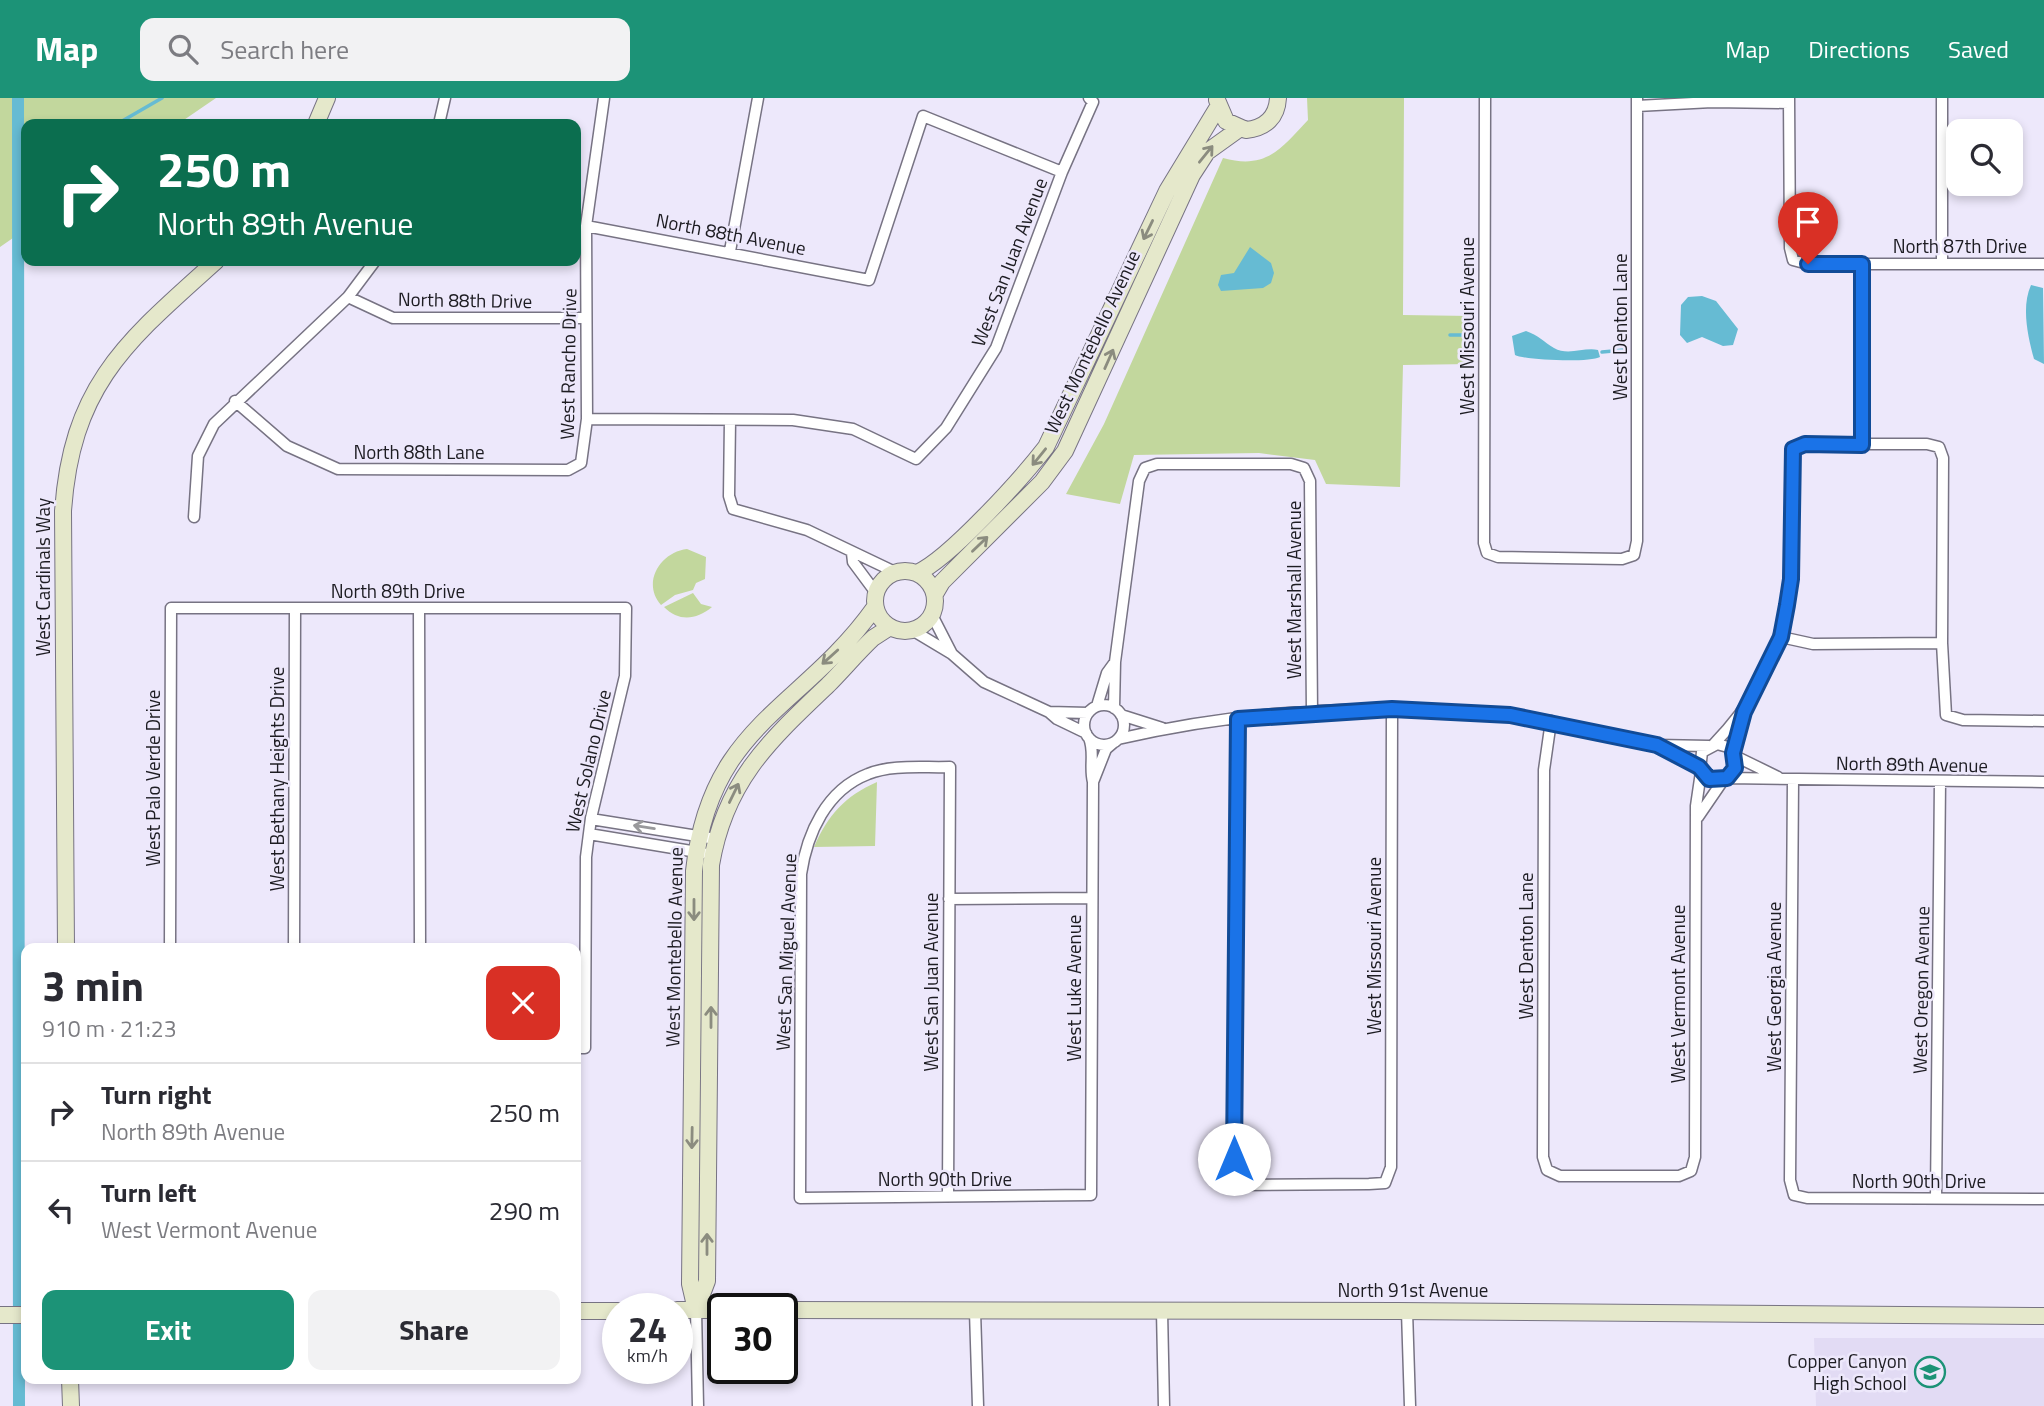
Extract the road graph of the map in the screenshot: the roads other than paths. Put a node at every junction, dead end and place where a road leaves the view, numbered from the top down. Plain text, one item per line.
1 (327, 98) edge
2 (445, 98) edge
3 (604, 98) edge
4 (758, 98) edge
5 (1278, 98) edge
6 (1485, 98) edge
7 (1942, 98) edge
8 (1091, 100) edge
9 (1789, 101) edge
10 (1217, 102) edge
11 (1637, 102) edge
12 (318, 119) edge
13 (440, 119) edge
14 (1239, 129) junction
15 (1062, 173) junction
16 (586, 226) junction
17 (730, 251) junction
18 (1942, 263) junction
19 (1862, 264) junction
20 (2044, 264) edge
21 (210, 266) edge
22 (371, 266) edge
23 (348, 297) junction
24 (586, 318) junction
25 (235, 401) junction
26 (587, 419) junction
27 (730, 420) junction
28 (1862, 445) junction
29 (581, 463) joint
30 (194, 517) dead end
31 (852, 553) junction
32 (1634, 555) joint
33 (895, 572) junction
34 (917, 573) junction
35 (935, 594) junction
36 (875, 600) junction
37 (171, 608) joint
38 (419, 608) junction
39 (626, 608) joint
40 (295, 609) junction
41 (932, 615) junction
42 (890, 627) junction
43 (912, 631) junction
44 (1781, 637) junction
45 (1942, 643) junction
46 (952, 654) junction
47 (1115, 662) junction
48 (1392, 709) junction
49 (1092, 710) junction
50 (1118, 711) junction
51 (1049, 712) junction
52 (1744, 712) junction
53 (1312, 713) junction
54 (1238, 719) junction
55 (1551, 721) junction
56 (2044, 721) edge
57 (1162, 728) junction
58 (1087, 736) junction
59 (1116, 741) junction
60 (1657, 745) junction
61 (1711, 745) junction
62 (1734, 755) junction
63 (950, 767) joint
64 (1700, 769) junction
65 (1780, 778) junction
66 (1726, 779) junction
67 (1793, 780) junction
68 (1940, 781) junction
69 (1093, 782) junction
70 (2044, 782) edge
71 (1698, 817) junction
72 (591, 819) junction
73 (589, 835) junction
74 (697, 844) junction
75 (715, 847) junction
76 (1091, 898) junction
77 (949, 899) junction
78 (66, 943) edge
79 (170, 943) edge
80 (294, 943) edge
81 (420, 943) edge
82 (581, 1024) edge
83 (1691, 1171) joint
84 (1091, 1195) joint
85 (1794, 1195) joint
86 (948, 1196) junction
87 (800, 1198) joint
88 (1936, 1198) junction
89 (2044, 1199) edge
90 (696, 1310) junction
91 (707, 1310) edge
92 (798, 1310) edge
93 (581, 1311) edge
94 (602, 1311) edge
95 (975, 1311) junction
96 (1162, 1311) junction
97 (1407, 1311) junction
98 (2044, 1316) edge
99 (70, 1384) edge
100 (71, 1406) edge
101 (698, 1406) edge
102 (978, 1406) edge
103 (1164, 1406) edge
104 (1410, 1406) edge

1 - 12 street
2 - 13 street
3 - 16 street, West Rancho Drive
4 - 17 street
5 - 14 street, West Montebello Avenue
6 - 32 street, West Missouri Avenue
7 - 18 street
8 - 15 street, West San Juan Avenue
9 - 11 street
9 - 19 street, North 87th Drive
10 - 14 street
10 -> 34 street, West Montebello Avenue
11 - 32 street, West Denton Lane
35 -> 14 street, West Montebello Avenue
15 - 17 street, North 88th Avenue
15 - 27 street, West San Juan Avenue
16 - 17 street, North 88th Avenue
16 - 24 street, West Rancho Drive
18 - 19 street, North 87th Drive
18 - 20 street, North 87th Drive
19 - 28 street
21 - 78 street, West Cardinals Way
22 - 23 street
23 - 24 street, North 88th Drive
23 - 25 street
24 - 26 street, West Rancho Drive
25 - 29 street, North 88th Lane
25 - 30 street
26 - 27 street
26 - 29 street, West Rancho Drive
27 - 31 street
28 - 44 street
28 - 45 street
31 - 33 street
31 - 36 street
33 - 34 street
33 - 36 street
34 - 35 street
35 - 41 street
36 - 42 street
36 -> 74 street, West Montebello Avenue
37 - 40 street, North 89th Drive
37 - 79 street, West Palo Verde Drive
38 - 39 street, North 89th Drive
38 - 40 street, North 89th Drive
38 - 81 street
39 - 72 street, West Solano Drive
40 - 80 street, West Bethany Heights Drive
41 - 43 street
41 - 46 street
42 - 43 street
75 -> 42 street, West Montebello Avenue
43 - 46 street
44 - 45 street
44 - 52 street
45 - 56 street
46 - 51 street
47 - 49 street
47 - 50 street
47 - 53 street, West Marshall Avenue
48 - 53 street
48 - 54 street, West Missouri Avenue
48 - 55 street
49 - 50 street
49 - 51 street
49 - 58 street
50 - 57 street
50 - 59 street
51 - 58 street
52 - 61 street
52 - 62 street
53 - 54 street
54 - 57 street
55 - 60 street
55 - 83 street, West Denton Lane
57 - 59 street
58 - 59 street
58 - 69 street, West Luke Avenue
59 - 69 street, West Luke Avenue
60 - 61 street
60 - 64 street
61 - 62 street
61 - 64 street
62 - 65 street, North 89th Avenue
62 - 66 street
63 - 77 street, West San Juan Avenue
63 - 87 street, West San Miguel Avenue
64 - 66 street
64 - 71 street, West Vermont Avenue
65 - 66 street, North 89th Avenue
65 - 67 street, North 89th Avenue
66 - 71 street
67 - 68 street, North 89th Avenue
67 - 85 street, West Georgia Avenue
68 - 70 street, North 89th Avenue
68 - 88 street, West Oregon Avenue
69 - 76 street, West Luke Avenue
71 - 83 street, West Vermont Avenue
72 - 73 street, West Solano Drive
74 -> 72 street
73 - 74 street
73 - 82 street, West Solano Drive
74 - 75 street
74 -> 90 street, West Montebello Avenue
90 -> 75 street, West Montebello Avenue
76 - 77 street
76 - 84 street, West Luke Avenue
77 - 86 street, West San Juan Avenue
84 - 86 street, North 90th Drive
85 - 88 street, North 90th Drive
86 - 87 street, North 90th Drive
88 - 89 street, North 90th Drive
90 - 91 street
90 - 101 street, West Montebello Avenue
92 - 95 street, North 91st Avenue
93 - 94 street
95 - 96 street, North 91st Avenue
95 - 102 street
96 - 97 street, North 91st Avenue
96 - 103 street
97 - 98 street, North 91st Avenue
97 - 104 street
99 - 100 street

